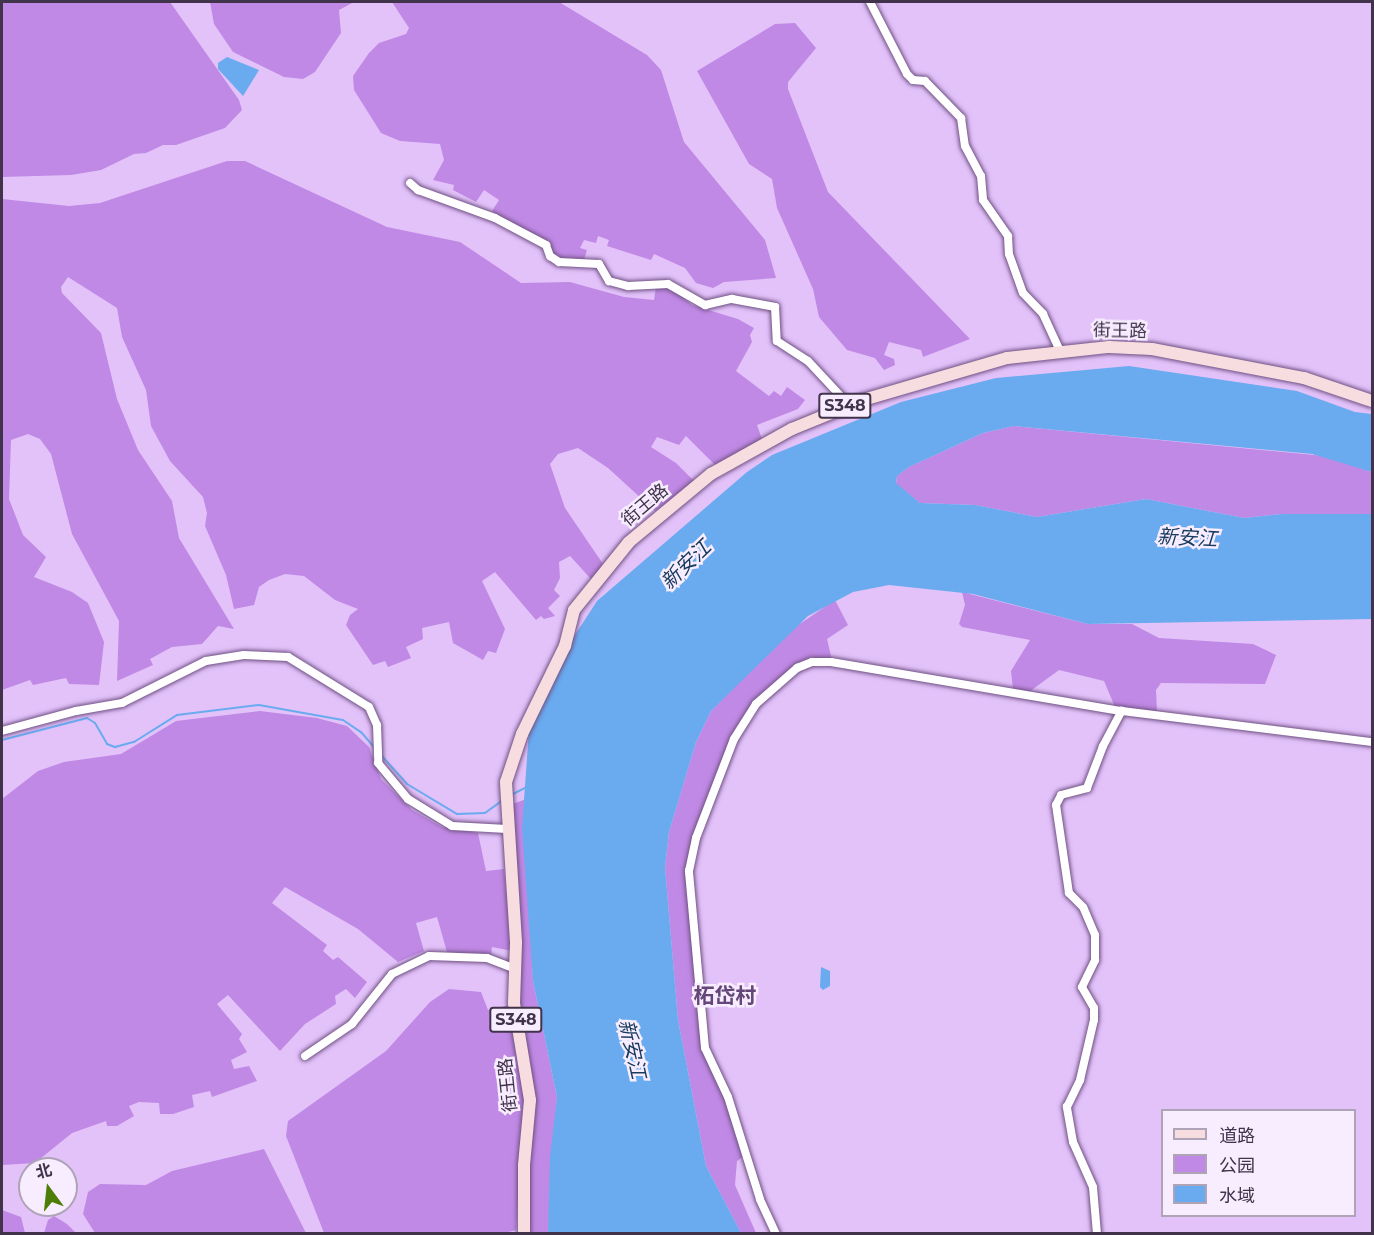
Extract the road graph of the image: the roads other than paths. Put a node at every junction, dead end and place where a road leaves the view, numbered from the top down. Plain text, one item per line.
1 (870, 2) edge
2 (410, 183) dead end
3 (1060, 351) junction
4 (1372, 402) edge
5 (849, 405) junction
6 (1122, 711) junction
7 (2, 731) edge
8 (1372, 742) edge
9 (507, 829) junction
10 (515, 969) junction
11 (305, 1056) dead end
12 (524, 1233) edge
13 (776, 1233) edge
14 (1097, 1233) edge

1 - 3 street
2 - 5 street
3 - 4 main road, 街王路 / S348
3 - 5 main road, 街王路 / S348
5 - 9 main road, 街王路 / S348
6 - 8 street
6 - 13 street
6 - 14 street
7 - 9 street
9 - 10 main road, 街王路 / S348
10 - 11 street
10 - 12 main road, 街王路 / S348

